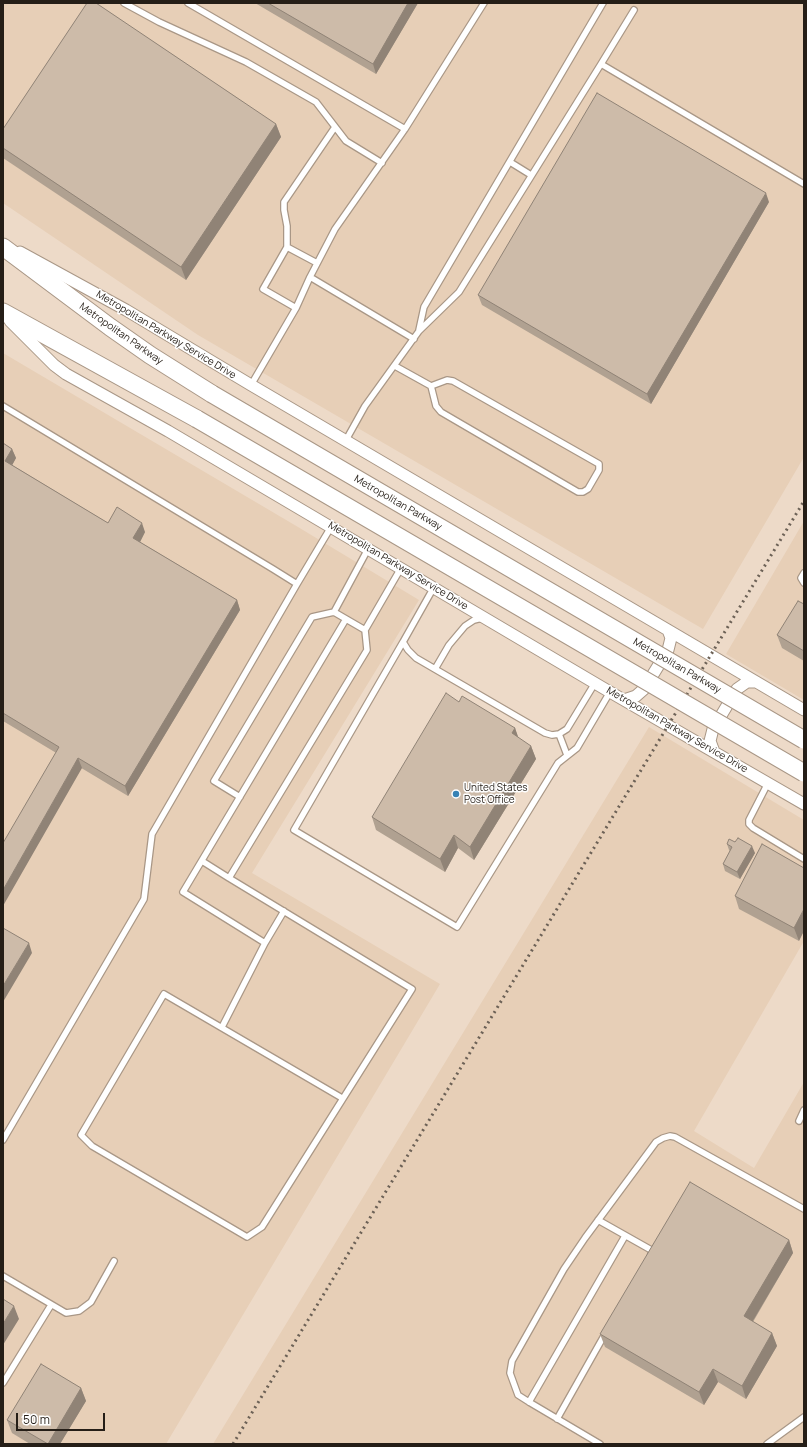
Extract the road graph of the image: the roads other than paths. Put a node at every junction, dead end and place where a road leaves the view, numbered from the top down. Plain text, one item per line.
1 (124, 3) edge
2 (188, 3) edge
3 (484, 3) edge
4 (603, 3) edge
5 (634, 10) dead end
6 (600, 64) junction
7 (335, 127) junction
8 (405, 129) junction
9 (382, 162) junction
10 (510, 162) junction
11 (531, 176) junction
12 (804, 184) edge
13 (3, 242) edge
14 (3, 247) edge
15 (287, 247) junction
16 (317, 263) junction
17 (310, 277) junction
18 (296, 308) junction
19 (3, 313) edge
20 (419, 331) junction
21 (414, 338) junction
22 (395, 366) junction
23 (251, 385) junction
24 (431, 386) junction
25 (3, 406) edge
26 (346, 440) junction
27 (332, 527) junction
28 (368, 549) junction
29 (401, 568) junction
30 (804, 573) edge
31 (804, 583) edge
32 (297, 584) junction
33 (434, 587) junction
34 (334, 612) junction
35 (484, 617) junction
36 (346, 619) junction
37 (365, 630) junction
38 (668, 630) junction
39 (403, 642) junction
40 (435, 669) junction
41 (756, 682) junction
42 (595, 683) junction
43 (610, 692) junction
44 (624, 700) junction
45 (804, 710) edge
46 (560, 734) junction
47 (804, 740) edge
48 (714, 752) junction
49 (567, 755) junction
50 (804, 773) edge
51 (768, 783) junction
52 (240, 797) junction
53 (804, 804) edge
54 (804, 859) edge
55 (202, 861) junction
56 (229, 878) junction
57 (284, 911) junction
58 (266, 943) junction
59 (222, 1027) junction
60 (342, 1098) junction
61 (804, 1110) edge
62 (799, 1121) dead end
63 (3, 1140) edge
64 (804, 1209) edge
65 (598, 1220) junction
66 (625, 1236) junction
67 (649, 1258) edge
68 (114, 1261) dead end
69 (3, 1276) edge
70 (51, 1304) junction
71 (606, 1332) edge
72 (3, 1383) edge
73 (529, 1402) junction
74 (804, 1417) edge
75 (557, 1419) junction
76 (600, 1444) edge
77 (767, 1444) edge

1 - 7 lane
2 - 8 lane
3 - 8 lane
4 - 10 lane
5 - 6 lane
6 - 11 lane
6 - 12 lane
7 - 9 lane
7 - 15 lane
8 - 9 lane
9 - 16 lane
10 - 11 lane
10 - 20 lane
11 - 20 lane
13 - 23 street, Metropolitan Parkway Service Drive
14 - 47 main road, Metropolitan Parkway, bridge
15 - 16 lane
15 - 18 lane
16 - 17 lane
17 - 18 lane
17 - 21 lane
18 - 23 lane
19 - 27 street, Metropolitan Parkway Service Drive
19 - 50 main road, bridge
20 - 21 lane
21 - 22 lane
22 - 24 lane
22 - 26 lane
23 - 26 street, Metropolitan Parkway Service Drive
24 - 24 lane
25 - 32 lane
26 - 38 street, Metropolitan Parkway Service Drive
27 - 28 street, Metropolitan Parkway Service Drive
27 - 32 lane
28 - 29 street, Metropolitan Parkway Service Drive
28 - 34 lane
29 - 33 street, Metropolitan Parkway Service Drive
29 - 37 lane
30 - 31 lane
32 - 63 lane
33 - 35 street, Metropolitan Parkway Service Drive
33 - 39 lane
34 - 36 lane
34 - 52 lane
35 - 40 lane
35 - 42 street, Metropolitan Parkway Service Drive
36 - 37 lane
36 - 52 lane
37 - 56 lane
38 - 41 street, Metropolitan Parkway Service Drive
38 - 44 street
39 - 40 lane
39 - 49 lane
40 - 46 lane
41 - 45 street, Metropolitan Parkway Service Drive
41 - 48 street
42 - 43 street, Metropolitan Parkway Service Drive
42 - 46 lane
43 - 44 street, Metropolitan Parkway Service Drive
43 - 49 lane
44 - 48 street, Metropolitan Parkway Service Drive
46 - 49 lane
48 - 51 street, Metropolitan Parkway Service Drive
51 - 53 street, Metropolitan Parkway Service Drive
51 - 54 lane
52 - 55 lane
55 - 56 lane
55 - 58 lane
56 - 57 lane
57 - 58 lane
57 - 60 lane
58 - 59 lane
59 - 60 lane
59 - 60 lane
61 - 62 lane
64 - 65 lane
65 - 66 lane
65 - 73 lane
66 - 67 lane
66 - 73 lane
68 - 70 lane
69 - 70 lane
70 - 72 lane
71 - 75 lane
73 - 75 lane
74 - 77 lane
75 - 76 lane

